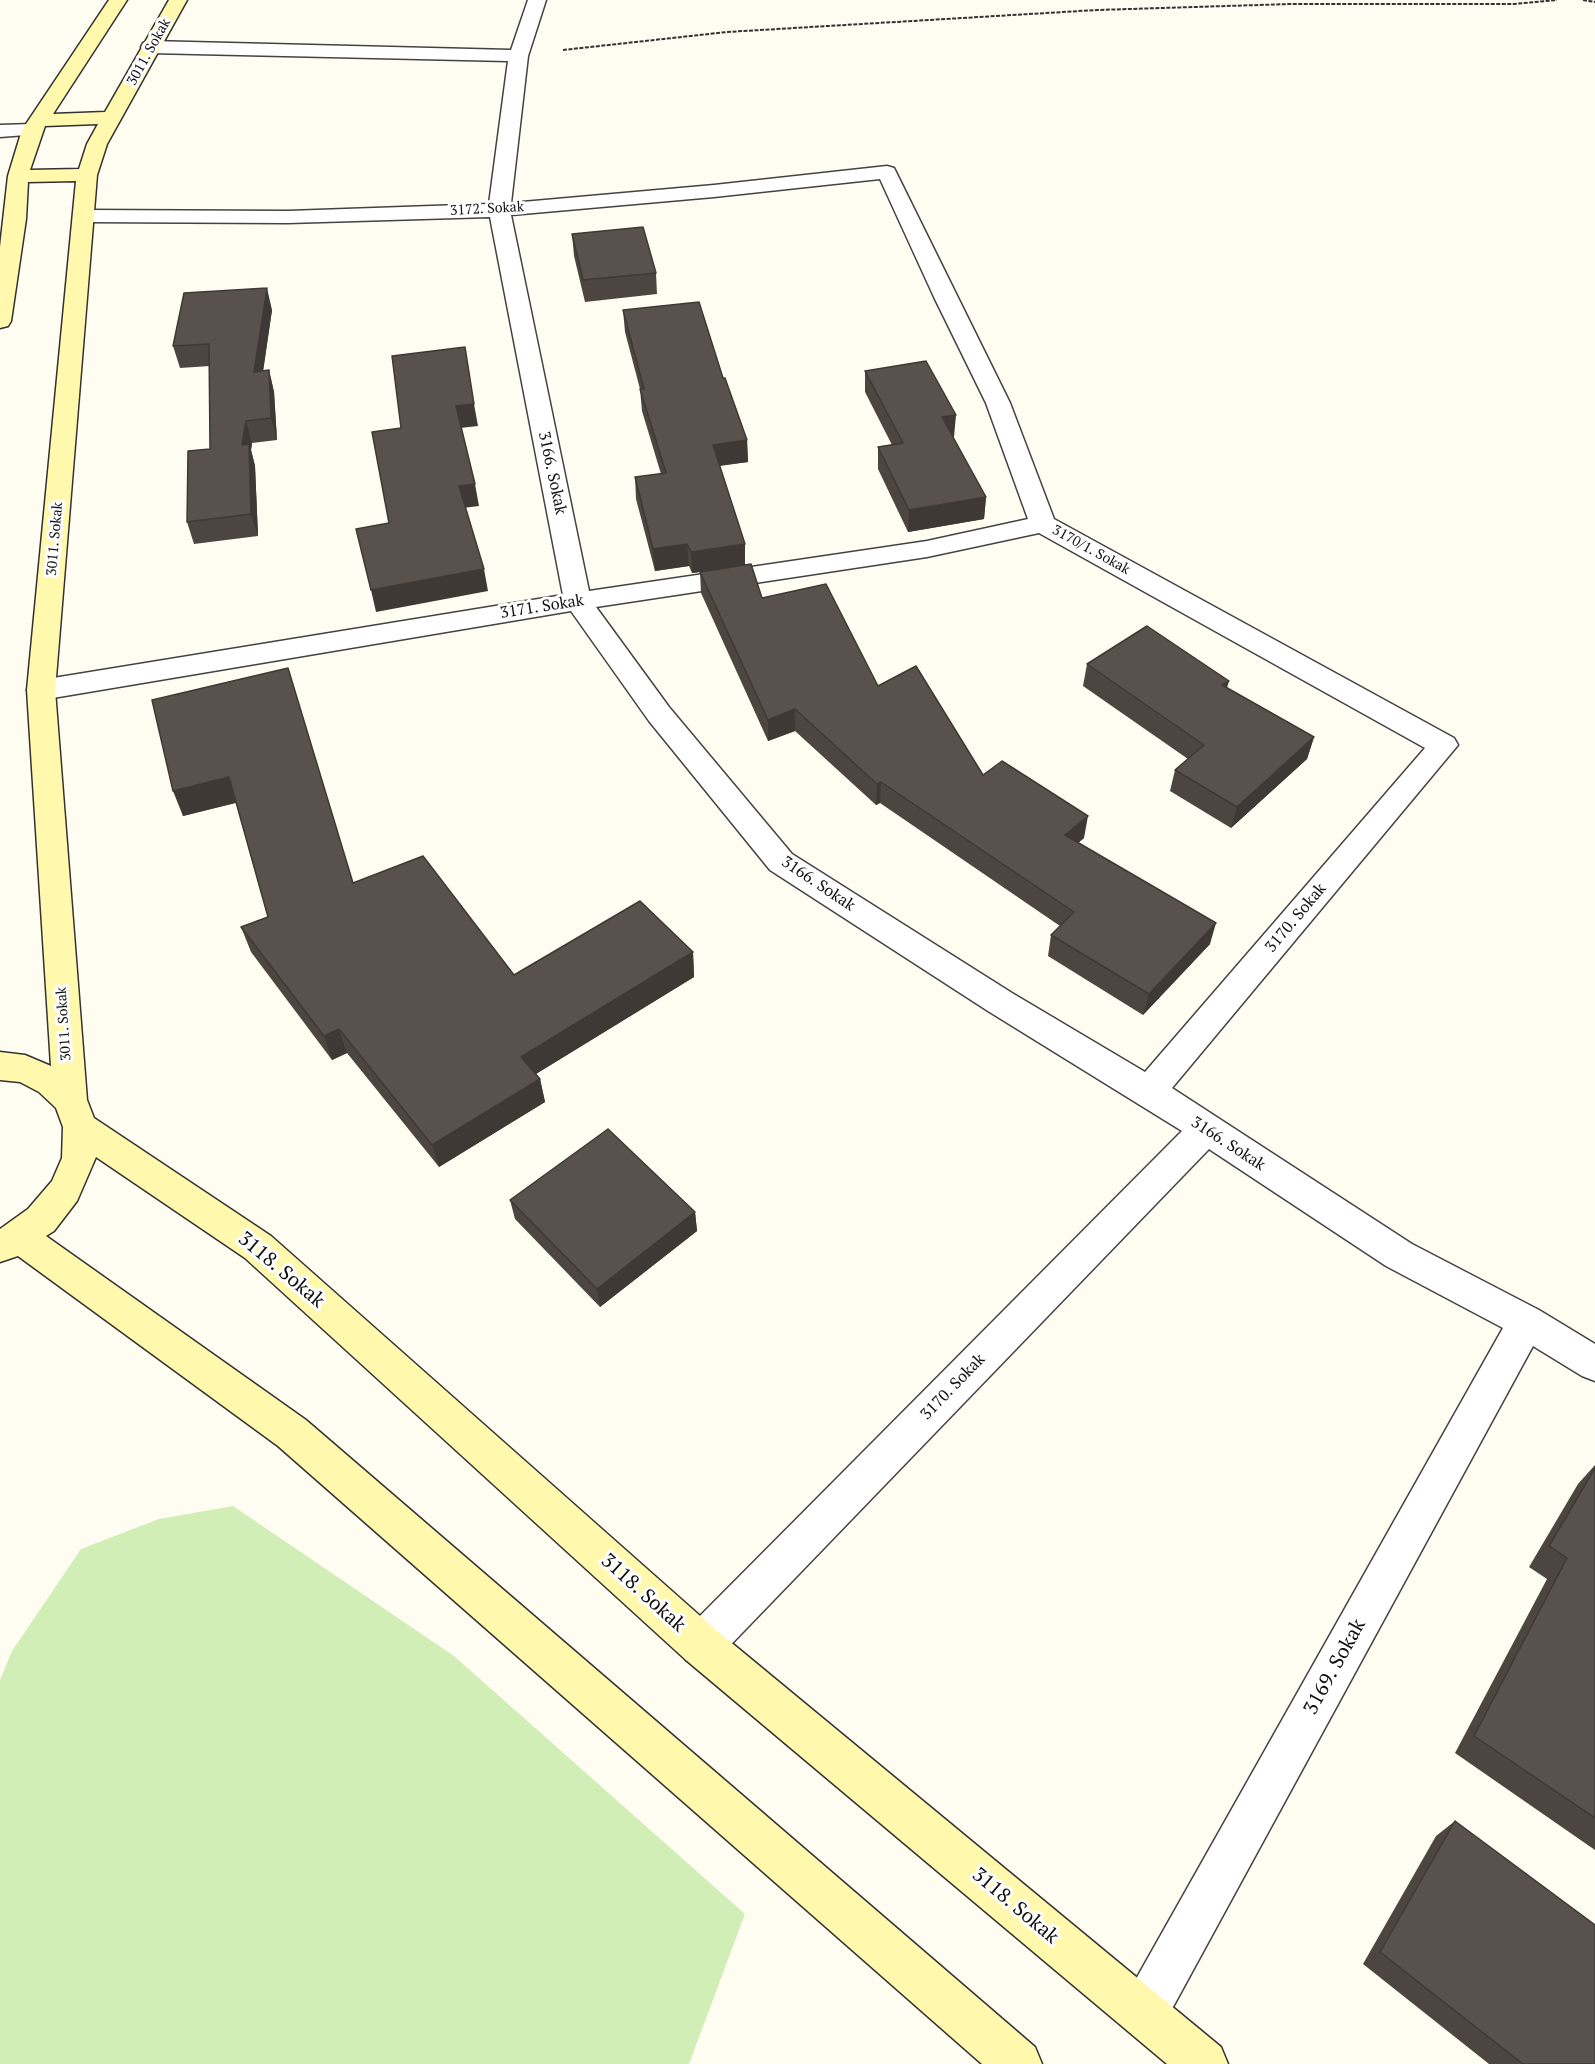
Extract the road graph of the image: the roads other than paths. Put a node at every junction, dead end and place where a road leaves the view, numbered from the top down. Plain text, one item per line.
1 (118, 0) edge
2 (178, 0) edge
3 (537, 0) edge
4 (150, 46) junction
5 (518, 56) junction
6 (113, 118) junction
7 (36, 125) junction
8 (0, 131) edge
9 (887, 172) joint
10 (87, 175) junction
11 (18, 176) junction
12 (499, 210) junction
13 (84, 216) junction
14 (0, 321) edge
15 (1043, 524) junction
16 (578, 601) junction
17 (41, 690) junction
18 (1444, 745) joint
19 (0, 1066) edge
20 (1149, 1091) junction
21 (75, 1114) junction
22 (1205, 1130) junction
23 (9, 1243) edge
24 (1526, 1322) junction
25 (1595, 1364) edge
26 (701, 1645) junction
27 (1144, 2012) junction
28 (1018, 2064) edge
29 (1204, 2064) edge

1 - 7 street
2 - 4 street, 3011. Sokak
3 - 5 street, 3166. Sokak
4 - 5 street
4 - 6 street, 3011. Sokak
5 - 12 street, 3166. Sokak
6 - 7 street
6 - 10 street, 3011. Sokak
7 - 8 street
7 - 11 street
9 - 12 street, 3172. Sokak
9 - 15 street, 3170/1. Sokak
10 - 11 street
10 - 13 street, 3011. Sokak
11 - 14 street
12 - 13 street, 3172. Sokak
12 - 16 street, 3166. Sokak
13 - 17 street, 3011. Sokak
15 - 16 street, 3171. Sokak
15 - 18 street, 3170/1. Sokak
16 - 17 street, 3171. Sokak
16 - 20 street, 3166. Sokak
17 - 21 street, 3011. Sokak
18 - 20 street, 3170. Sokak
19 - 21 street, 3118. Sokak
20 - 22 street, 3166. Sokak
21 - 23 street, 3011. Sokak
21 - 26 street, 3118. Sokak
22 - 24 street, 3166. Sokak
22 - 26 street, 3170. Sokak
23 - 28 street
24 - 25 street, 3166. Sokak
24 - 27 street, 3169. Sokak
26 - 27 street, 3118. Sokak
27 - 29 street, 3118. Sokak

